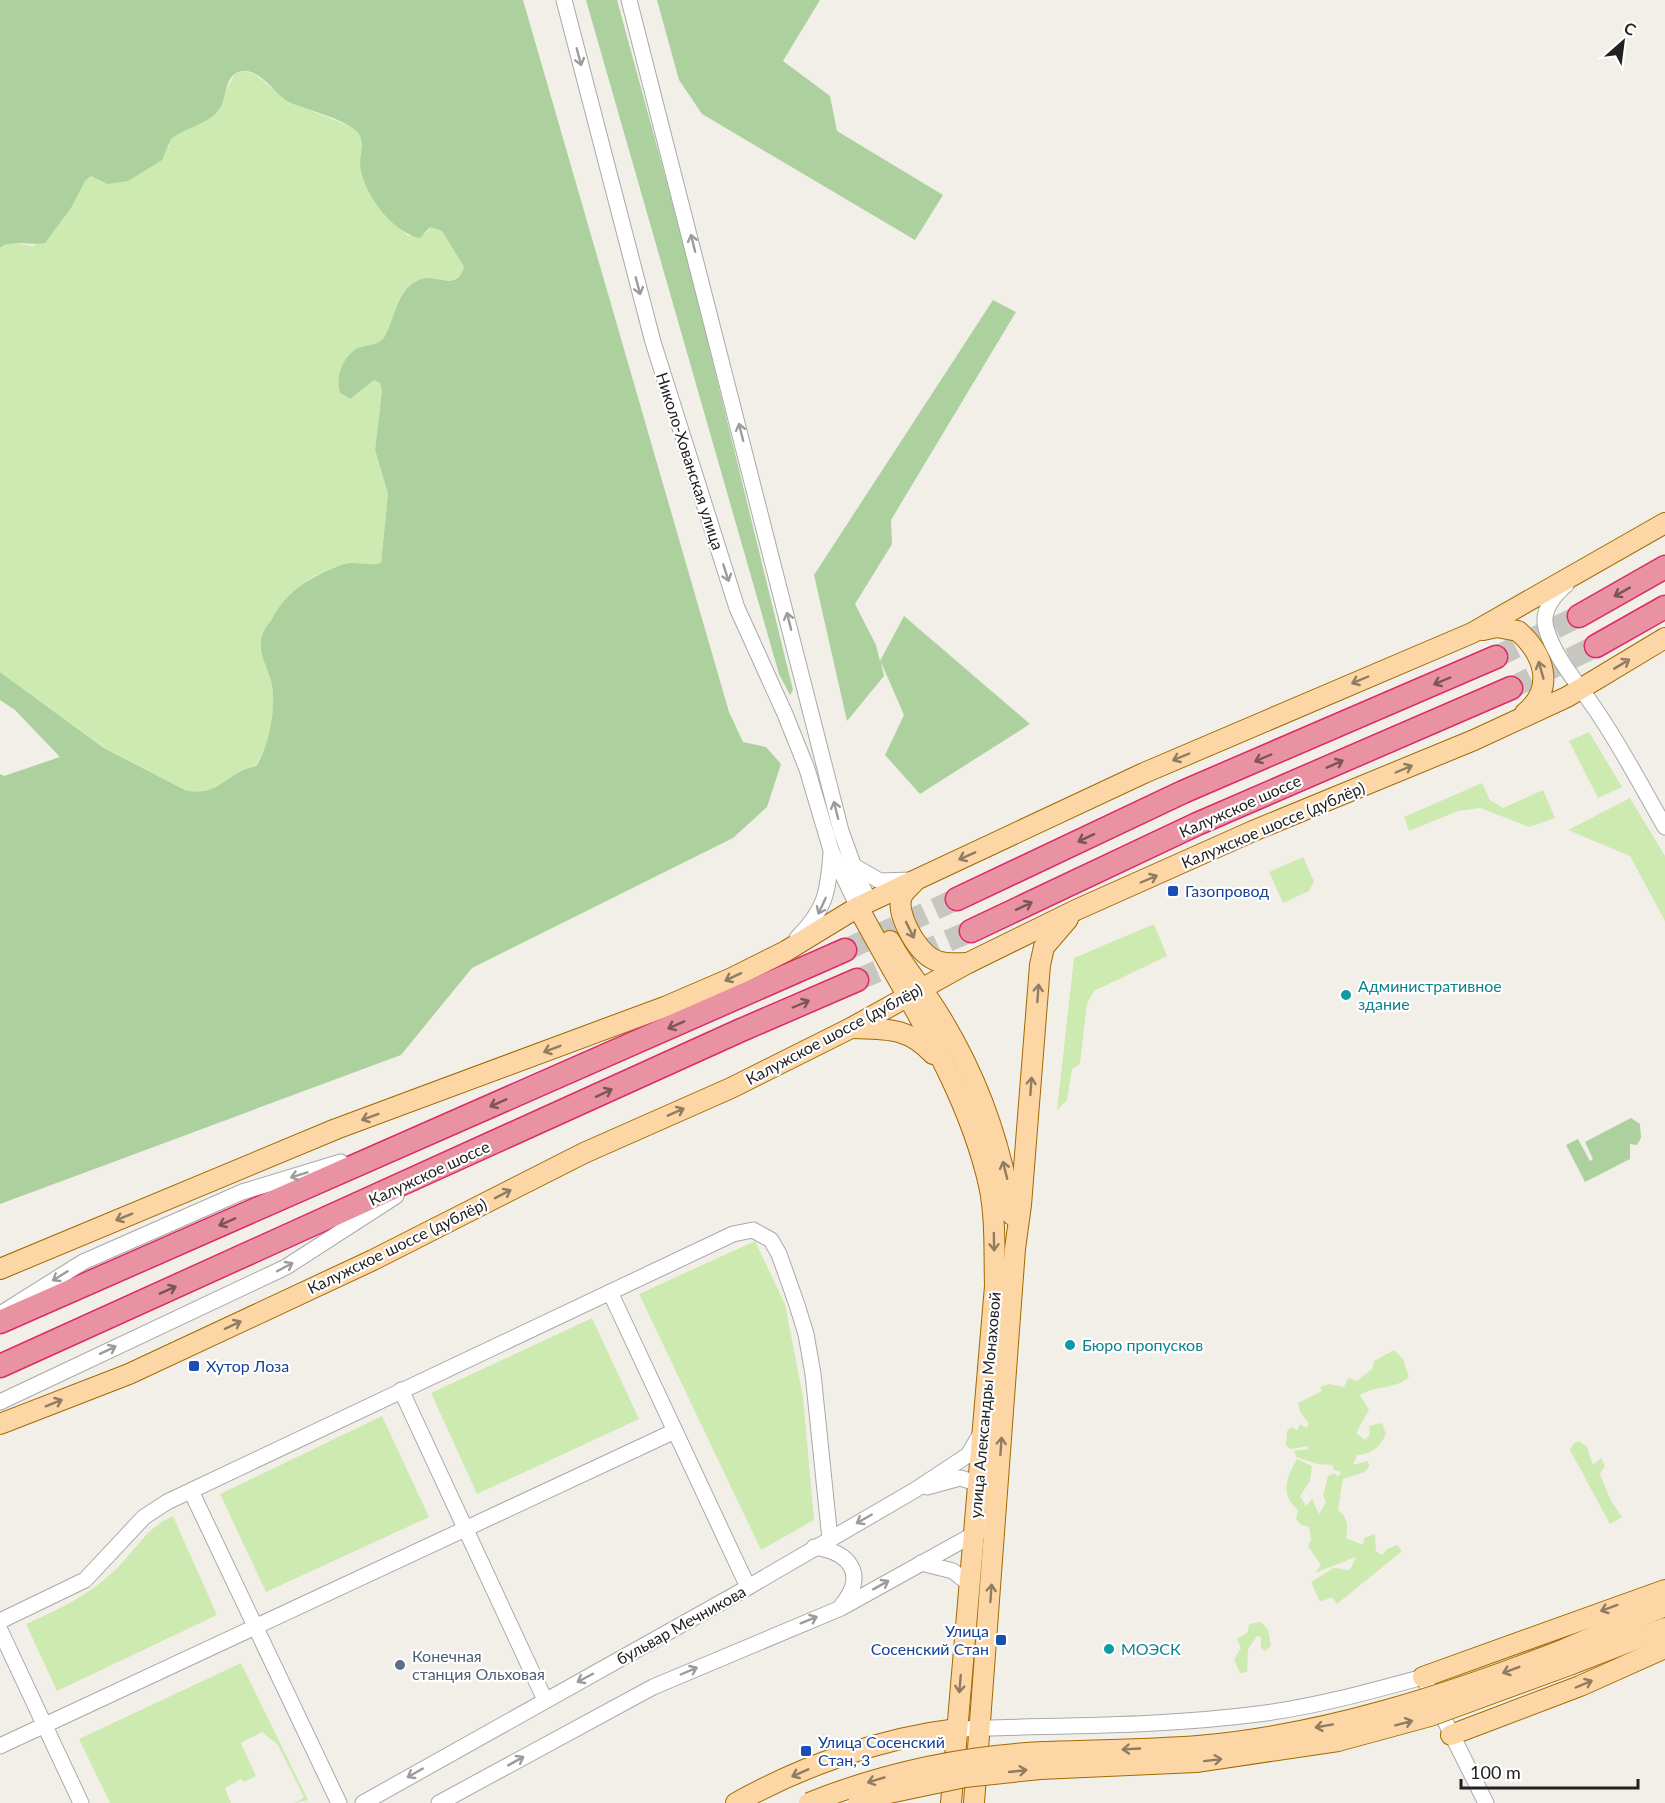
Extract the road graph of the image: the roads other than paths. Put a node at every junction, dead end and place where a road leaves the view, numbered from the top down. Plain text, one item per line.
1 (564, 0) edge
2 (629, 0) edge
3 (1665, 523) edge
4 (1665, 567) edge
5 (1578, 575) junction
6 (1665, 607) edge
7 (1580, 616) tunnel mouth
8 (1472, 633) junction
9 (1665, 638) edge
10 (1596, 646) tunnel mouth
11 (1496, 657) tunnel mouth
12 (1511, 688) tunnel mouth
13 (1579, 690) junction
14 (1520, 718) junction
15 (1665, 827) edge
16 (831, 850) junction
17 (854, 866) junction
18 (916, 879) junction
19 (957, 898) tunnel mouth
20 (864, 904) junction
21 (1076, 910) junction
22 (971, 931) tunnel mouth
23 (845, 950) tunnel mouth
24 (786, 951) junction
25 (968, 963) junction
26 (858, 980) tunnel mouth
27 (915, 993) junction
28 (929, 1016) junction
29 (851, 1028) junction
30 (948, 1072) junction
31 (415, 1140) junction
32 (436, 1170) junction
33 (1015, 1249) junction
34 (0, 1269) edge
35 (610, 1292) junction
36 (0, 1313) edge
37 (0, 1322) edge
38 (0, 1366) edge
39 (401, 1390) junction
40 (0, 1402) edge
41 (0, 1424) edge
42 (984, 1428) junction
43 (675, 1431) junction
44 (980, 1482) junction
45 (915, 1490) junction
46 (191, 1491) junction
47 (997, 1513) junction
48 (464, 1530) junction
49 (974, 1534) junction
50 (830, 1539) junction
51 (814, 1547) junction
52 (921, 1563) junction
53 (969, 1584) junction
54 (748, 1587) junction
55 (1665, 1590) edge
56 (1665, 1606) edge
57 (841, 1608) junction
58 (0, 1621) edge
59 (254, 1628) junction
60 (1665, 1628) edge
61 (0, 1630) edge
62 (1665, 1648) edge
63 (1568, 1657) junction
64 (1422, 1677) junction
65 (544, 1700) junction
66 (45, 1725) junction
67 (980, 1728) junction
68 (957, 1729) junction
69 (1451, 1735) junction
70 (0, 1746) edge
71 (974, 1801) edge
72 (81, 1803) edge
73 (339, 1803) edge
74 (363, 1803) edge
75 (439, 1803) edge
76 (736, 1803) edge
77 (809, 1803) edge
78 (858, 1803) edge
79 (950, 1803) edge
80 (1486, 1803) edge

1 -> 16 street, Николо-Хованская улица
17 -> 2 street
3 - 5 main road
4 -> 7 highway
5 - 8 main road
5 - 13 street
6 - 10 highway
14 -> 8 main road
8 -> 18 main road
13 -> 9 main road, Калужское шоссе (дублёр)
11 -> 19 highway, Калужское шоссе
22 -> 12 highway, Калужское шоссе
13 - 14 main road, Калужское шоссе (дублёр)
13 - 15 street
21 -> 14 main road, Калужское шоссе (дублёр)
16 - 20 street, Николо-Хованская улица
16 -> 24 street
17 - 18 street
17 - 20 street
18 - 20 main road
18 -> 25 main road
20 - 24 main road
20 - 27 main road
21 - 25 main road, Калужское шоссе (дублёр)
33 -> 21 main road, улица Александры Монаховой
23 -> 31 highway
24 -> 34 main road
25 - 27 main road, Калужское шоссе (дублёр)
32 -> 26 highway, Калужское шоссе
27 - 28 main road
27 - 29 main road, Калужское шоссе (дублёр)
28 - 30 main road, улица Александры Монаховой
33 -> 28 main road, улица Александры Монаховой
29 - 30 main road
41 -> 29 main road, Калужское шоссе (дублёр)
30 -> 42 main road, улица Александры Монаховой
31 -> 36 street
31 -> 37 highway
38 -> 32 highway, Калужское шоссе
40 -> 32 street
47 -> 33 main road, улица Александры Монаховой
35 - 39 street
35 - 43 street
35 - 50 street
39 - 46 street
39 - 48 street
42 - 44 main road, улица Александры Монаховой
42 - 45 street, бульвар Мечникова
43 - 48 street
43 - 54 street
44 - 45 street
44 - 47 street
44 - 49 main road, улица Александры Монаховой
45 -> 50 street, бульвар Мечникова
46 - 58 street
46 - 59 street
47 - 49 street
67 -> 47 main road, улица Александры Монаховой
48 - 59 street
48 - 65 street
49 - 52 street
49 - 53 main road, улица Александры Монаховой
50 - 51 street, бульвар Мечникова
51 - 54 street, бульвар Мечникова
51 - 57 street
52 - 53 street
57 -> 52 street
53 -> 68 main road, улица Александры Монаховой
54 -> 65 street, бульвар Мечникова
55 -> 64 main road
56 - 63 main road
75 -> 57 street
59 - 66 street
59 - 73 street
60 - 63 main road
61 - 66 street
69 -> 62 main road
63 -> 77 main road, bridge
78 -> 63 main road, bridge
64 - 67 street
64 - 69 street
65 -> 74 street, бульвар Мечникова
66 - 70 street
66 - 72 street
67 - 68 street
67 - 71 main road, улица Александры Монаховой
68 -> 76 main road
68 - 79 main road, улица Александры Монаховой
69 - 80 street
71 - 79 main road

